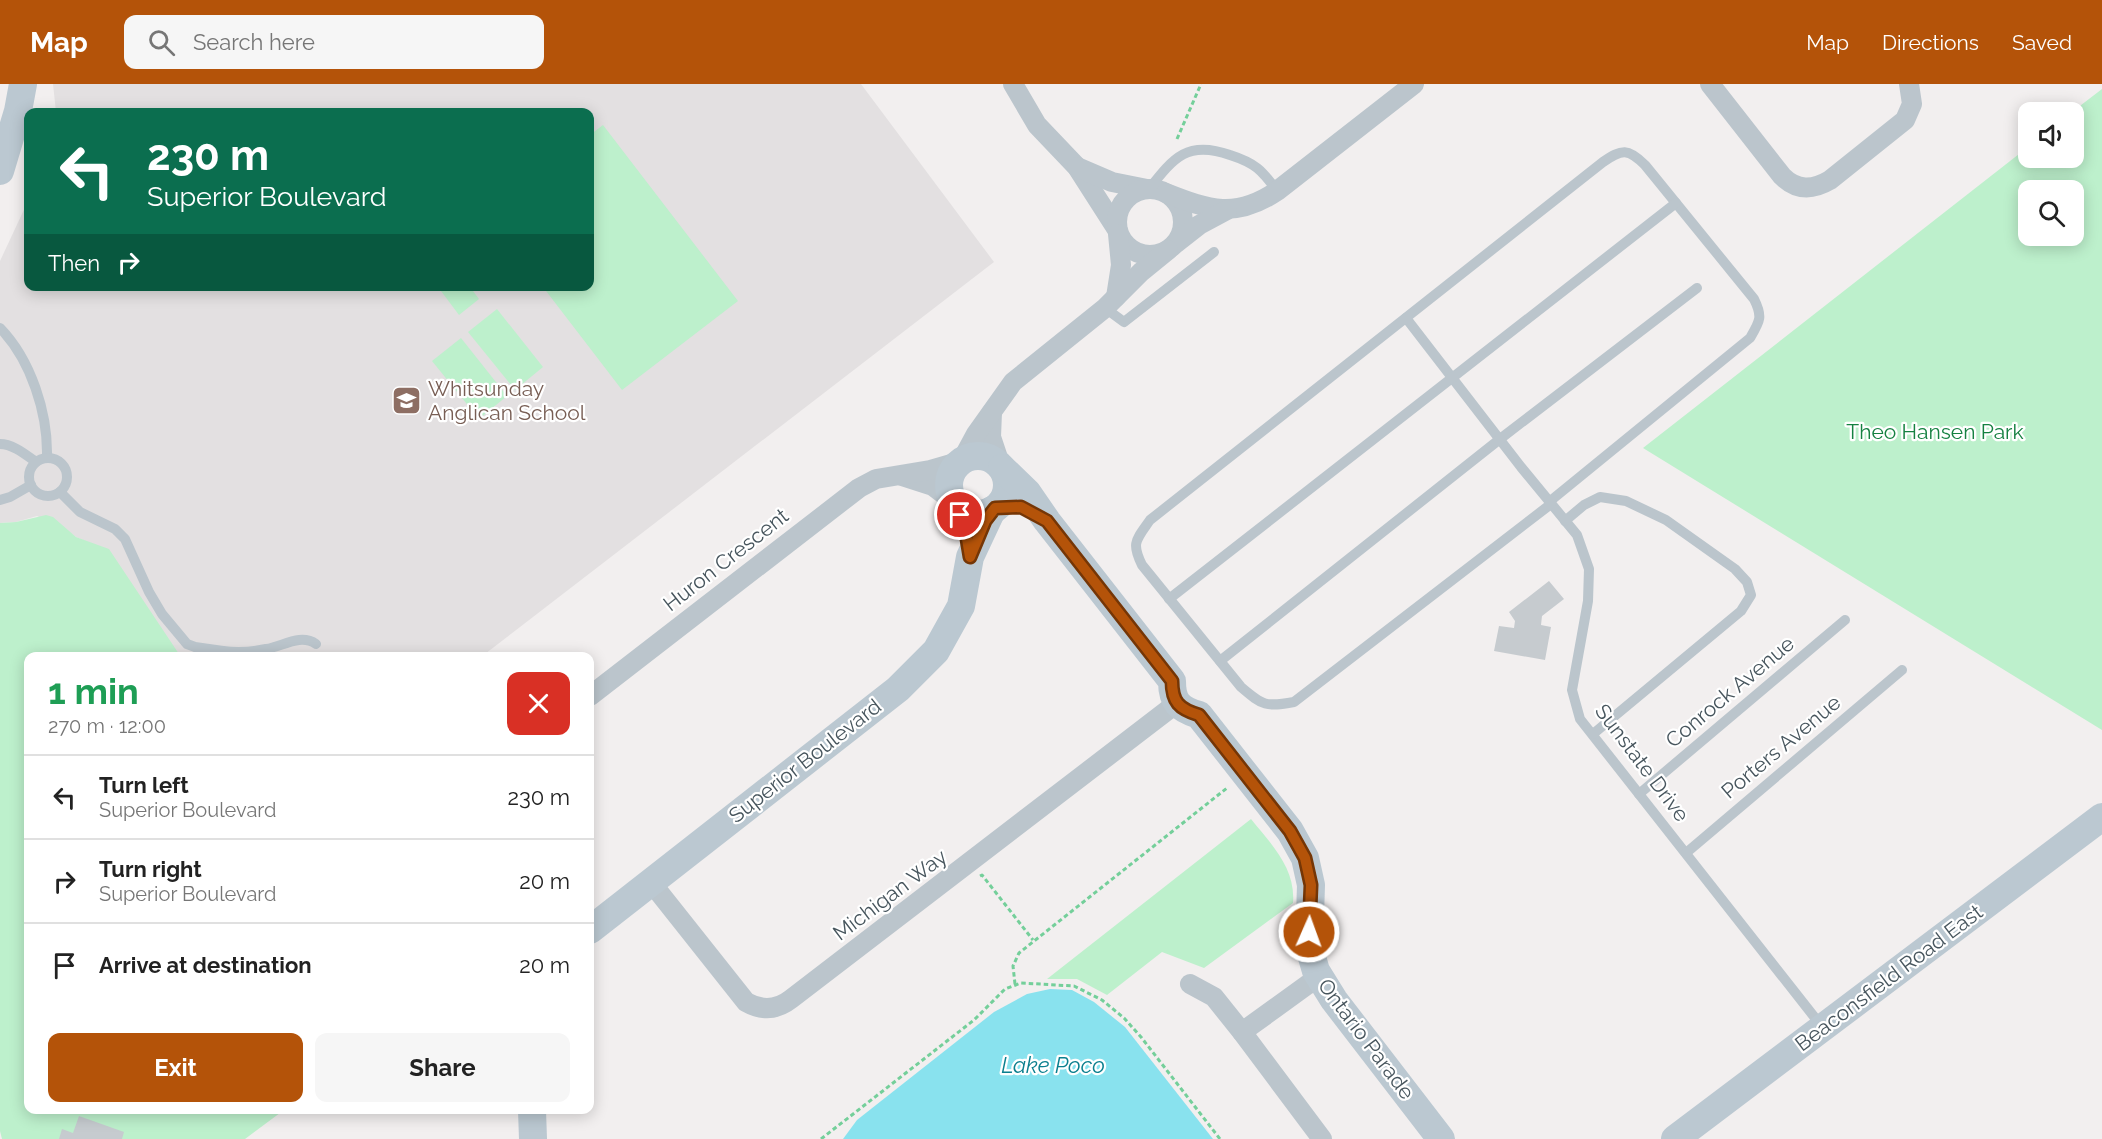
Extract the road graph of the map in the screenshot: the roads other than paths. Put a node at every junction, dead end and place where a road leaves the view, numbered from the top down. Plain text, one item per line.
1 (23, 84) edge
2 (1013, 84) edge
3 (1413, 84) edge
4 (1710, 84) edge
5 (1909, 84) edge
6 (1077, 167) junction
7 (0, 171) edge
8 (1154, 190) junction
9 (1277, 191) junction
10 (1676, 203) junction
11 (1227, 210) junction
12 (1118, 232) junction
13 (1171, 247) junction
14 (1214, 252) dead end
15 (1697, 288) dead end
16 (1110, 302) junction
17 (1406, 318) junction
18 (0, 328) edge
19 (1452, 378) junction
20 (992, 412) junction
21 (1500, 439) junction
22 (0, 444) edge
23 (47, 457) junction
24 (961, 461) junction
25 (36, 462) junction
26 (1002, 468) junction
27 (899, 476) junction
28 (31, 485) junction
29 (60, 492) junction
30 (0, 500) edge
31 (955, 502) junction
32 (1550, 503) junction
33 (993, 509) junction
34 (1047, 521) junction
35 (1565, 521) junction
36 (970, 557) junction
37 (1169, 599) junction
38 (1845, 620) dead end
39 (316, 644) dead end
40 (215, 652) edge
41 (244, 652) edge
42 (1220, 661) junction
43 (1902, 670) dead end
44 (594, 693) edge
45 (1177, 703) junction
46 (1593, 734) junction
47 (1639, 794) junction
48 (2102, 817) edge
49 (1686, 854) junction
50 (650, 881) junction
51 (594, 927) edge
52 (1320, 978) junction
53 (1190, 984) dead end
54 (1823, 1028) junction
55 (1242, 1032) junction
56 (532, 1114) edge
57 (533, 1139) edge
58 (1322, 1139) edge
59 (1441, 1139) edge
60 (1675, 1139) edge

1 - 7 street
2 - 6 street
3 - 9 street
4 - 5 street
6 - 8 street
6 - 12 street
8 - 9 lane
8 - 11 street
8 - 12 street
8 - 13 street
9 - 11 street
10 - 17 lane
10 - 19 lane
10 - 32 lane
11 - 13 street
12 - 13 street
12 - 16 street
13 - 16 street
14 - 16 lane
15 - 21 lane
16 - 20 street
17 - 19 lane, Sunstate Drive
17 - 37 lane
18 - 23 lane
19 - 21 lane, Sunstate Drive
19 - 37 lane
20 - 24 street
20 - 26 street
21 - 32 lane, Sunstate Drive
21 - 42 lane
22 - 25 lane
23 - 25 lane
23 - 29 lane
24 - 26 street
24 - 27 street, Huron Crescent
24 - 31 street
25 - 28 lane
26 - 33 street
26 - 34 street
27 - 31 street, Huron Crescent
27 - 44 street, Huron Crescent
28 - 29 lane
28 - 30 lane
29 - 40 lane
31 - 33 street
31 - 36 street, Superior Boulevard
32 - 35 lane, Sunstate Drive
32 - 42 lane
33 - 34 street
33 - 36 street, Superior Boulevard
34 - 45 street
35 - 46 lane, Sunstate Drive
35 - 46 lane
36 - 50 street, Superior Boulevard
37 - 42 lane
38 - 47 lane, Conrock Avenue
39 - 41 lane
43 - 49 lane, Porters Avenue
45 - 50 street, Michigan Way
45 - 52 street, Ontario Parade
46 - 47 lane, Sunstate Drive
47 - 49 lane, Sunstate Drive
48 - 54 street, Beaconsfield Road East
49 - 54 lane, Sunstate Drive
50 - 51 street, Superior Boulevard
52 - 55 street
52 - 59 street, Ontario Parade
53 - 55 street
54 - 60 street, Beaconsfield Road East
55 - 58 street
56 - 57 street

